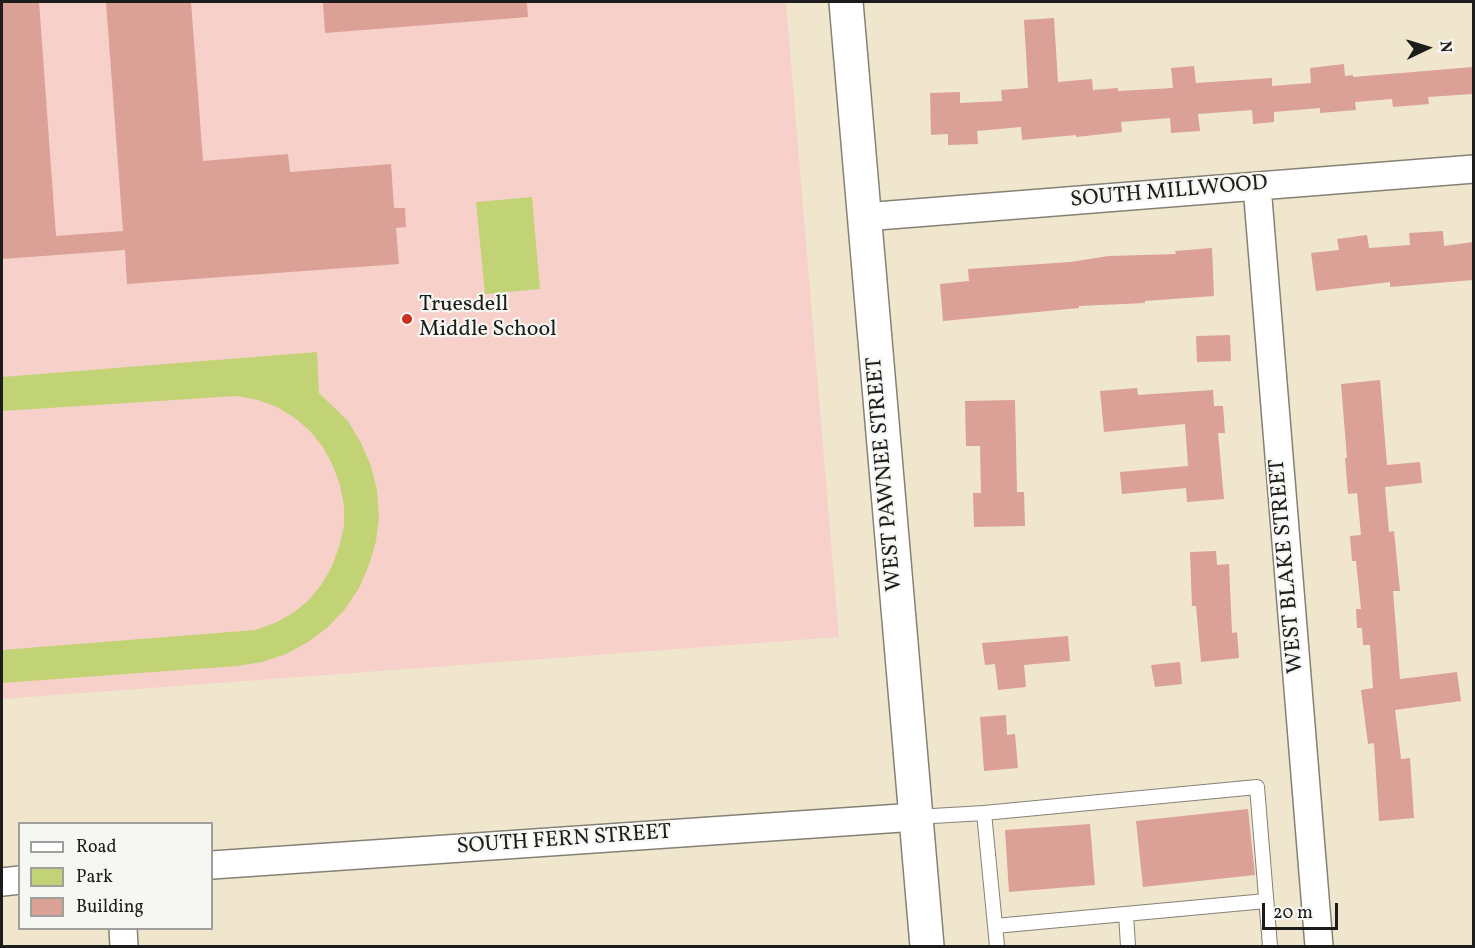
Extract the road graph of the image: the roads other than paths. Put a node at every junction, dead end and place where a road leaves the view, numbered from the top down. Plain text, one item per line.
1 (846, 2) edge
2 (1473, 169) edge
3 (1257, 186) junction
4 (864, 217) junction
5 (984, 813) junction
6 (916, 817) junction
7 (213, 865) edge
8 (18, 880) edge
9 (2, 882) edge
10 (1266, 901) junction
11 (1126, 914) junction
12 (995, 926) junction
13 (123, 930) edge
14 (124, 946) edge
15 (927, 946) edge
16 (997, 946) edge
17 (1128, 946) edge
18 (1270, 946) edge
19 (1319, 946) edge

1 - 4 main road, WEST PAWNEE STREET
2 - 3 street, SOUTH MILLWOOD
3 - 4 street, SOUTH MILLWOOD
3 - 19 street, WEST BLAKE STREET
4 - 6 main road, WEST PAWNEE STREET
5 - 6 lane
5 - 10 lane
5 - 12 lane
6 - 7 street, SOUTH FERN STREET
6 - 15 main road, WEST PAWNEE STREET
8 - 9 street
10 - 11 lane
10 - 18 lane
11 - 12 lane
11 - 17 lane
12 - 16 lane
13 - 14 street

